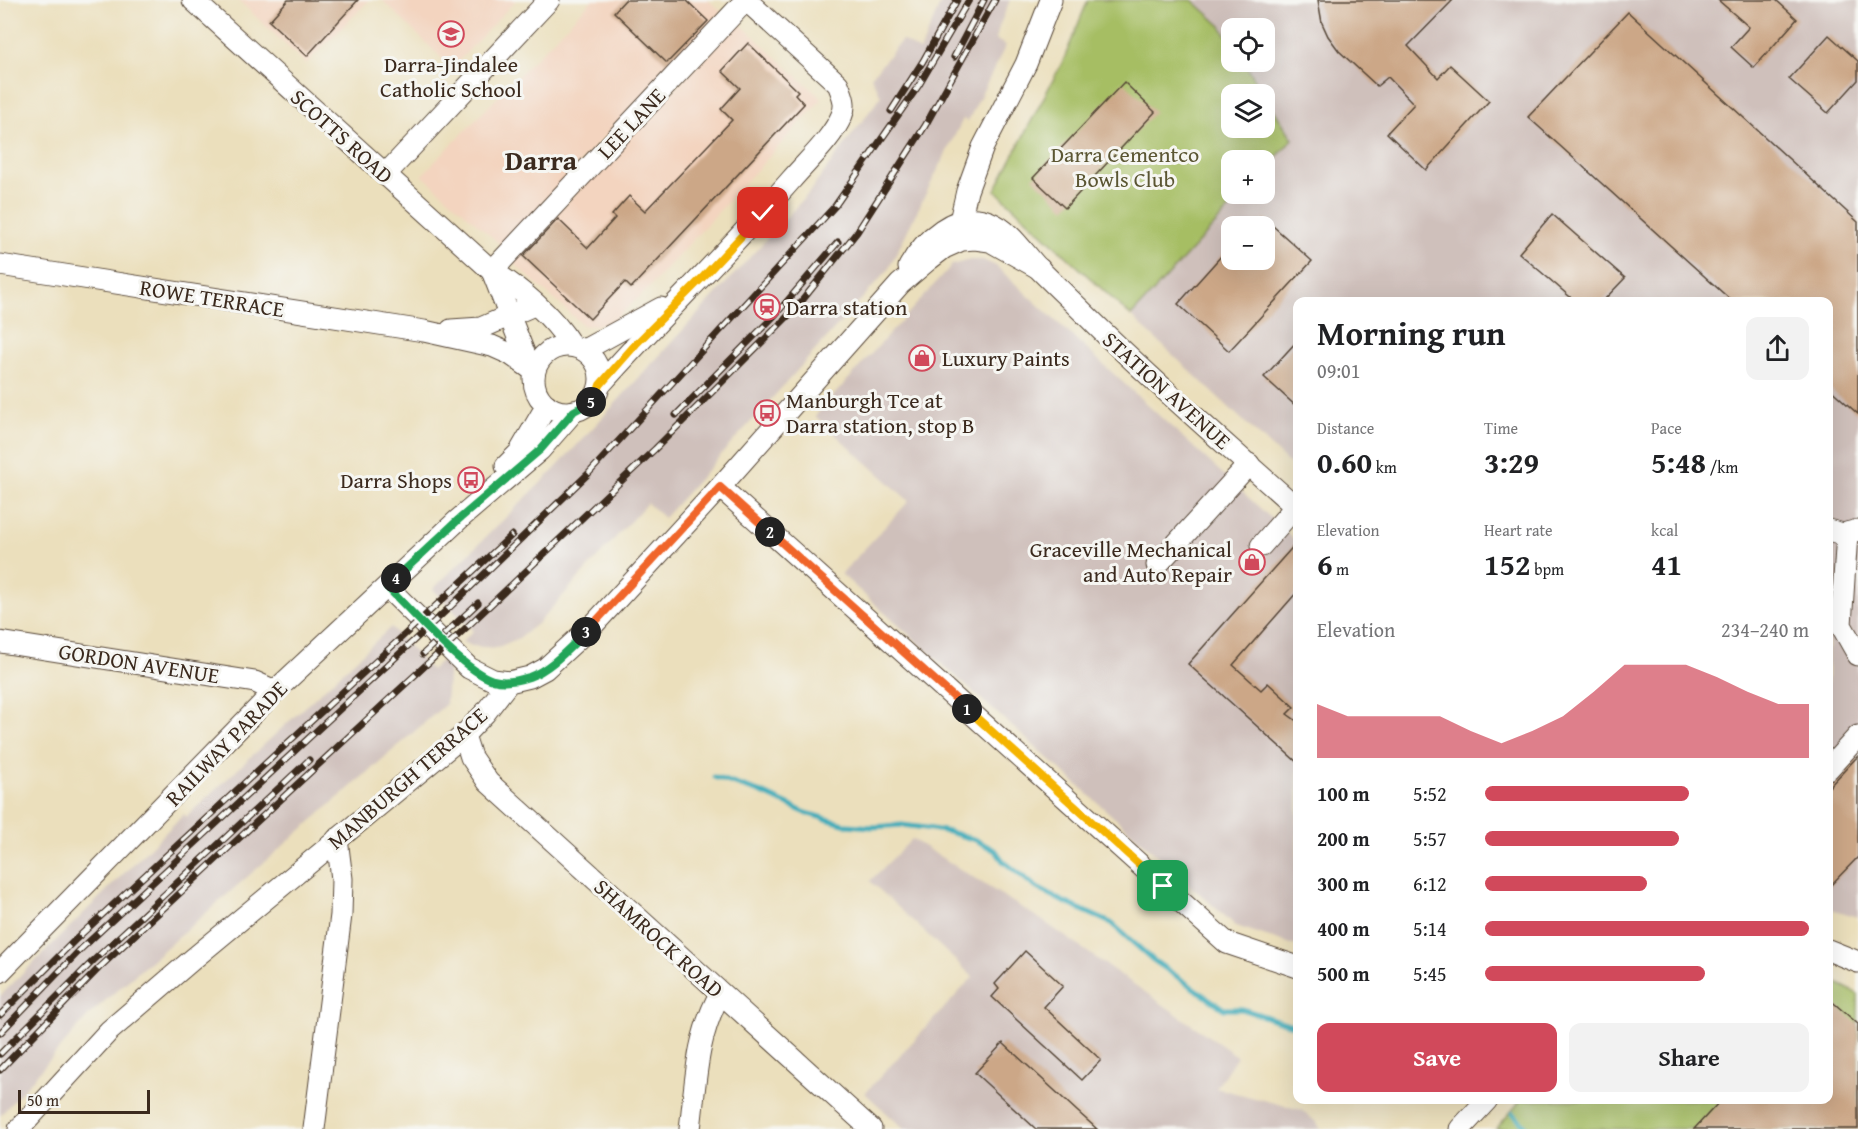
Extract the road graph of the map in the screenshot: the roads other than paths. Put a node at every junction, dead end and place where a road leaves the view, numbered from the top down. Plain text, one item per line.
1 (193, 0) edge
2 (549, 0) edge
3 (746, 0) edge
4 (1051, 0) edge
5 (385, 175) junction
6 (955, 230) junction
7 (0, 265) edge
8 (492, 271) junction
9 (683, 296) junction
10 (534, 305) junction
11 (510, 316) junction
12 (424, 331) junction
13 (577, 347) junction
14 (532, 373) junction
15 (600, 385) junction
16 (547, 405) junction
17 (574, 411) junction
18 (1249, 464) junction
19 (720, 487) junction
20 (1293, 505) edge
21 (1293, 511) edge
22 (458, 520) junction
23 (1845, 531) edge
24 (1261, 546) dead end
25 (1157, 565) dead end
26 (387, 587) junction
27 (1835, 632) edge
28 (0, 642) edge
29 (1858, 655) edge
30 (509, 682) junction
31 (275, 691) junction
32 (464, 735) junction
33 (1858, 736) edge
34 (1833, 764) edge
35 (337, 838) junction
36 (1833, 952) edge
37 (1858, 962) edge
38 (1293, 965) edge
39 (0, 972) edge
40 (720, 993) junction
41 (1482, 1104) edge
42 (19, 1129) edge
43 (314, 1129) edge
44 (690, 1129) edge
45 (871, 1129) edge
46 (1460, 1129) edge

1 - 5 street, SCOTTS ROAD
2 - 5 street
3 - 8 street, LEE LANE
3 - 9 street
4 - 6 street
5 - 8 street, SCOTTS ROAD
6 - 18 street, STATION AVENUE
6 - 19 street
7 - 12 street, ROWE TERRACE
8 - 10 street, SCOTTS ROAD
8 - 11 street, SCOTTS ROAD
9 - 13 street
9 - 15 street
10 - 11 street, ROWE TERRACE
10 - 13 street, SCOTTS ROAD
11 - 12 street, ROWE TERRACE
11 - 14 street, SCOTTS ROAD
12 - 14 street, ROWE TERRACE
13 - 14 street
13 - 15 street
14 - 16 street
15 - 17 street
16 - 17 street
16 - 22 street, RAILWAY PARADE
17 - 22 street, RAILWAY PARADE
18 - 20 street, STATION AVENUE
18 - 25 street
19 - 30 street
19 - 38 street
21 - 24 street
22 - 26 street, RAILWAY PARADE
23 - 27 street
26 - 30 street
26 - 31 street, RAILWAY PARADE
27 - 29 street
28 - 31 street, GORDON AVENUE
30 - 32 street, MANBURGH TERRACE
31 - 39 street, RAILWAY PARADE
32 - 35 street, MANBURGH TERRACE
32 - 40 street, SHAMROCK ROAD
33 - 34 street
35 - 42 street, MANBURGH TERRACE
35 - 43 street
36 - 37 street
40 - 44 street
40 - 45 street, SHAMROCK ROAD
41 - 46 street

